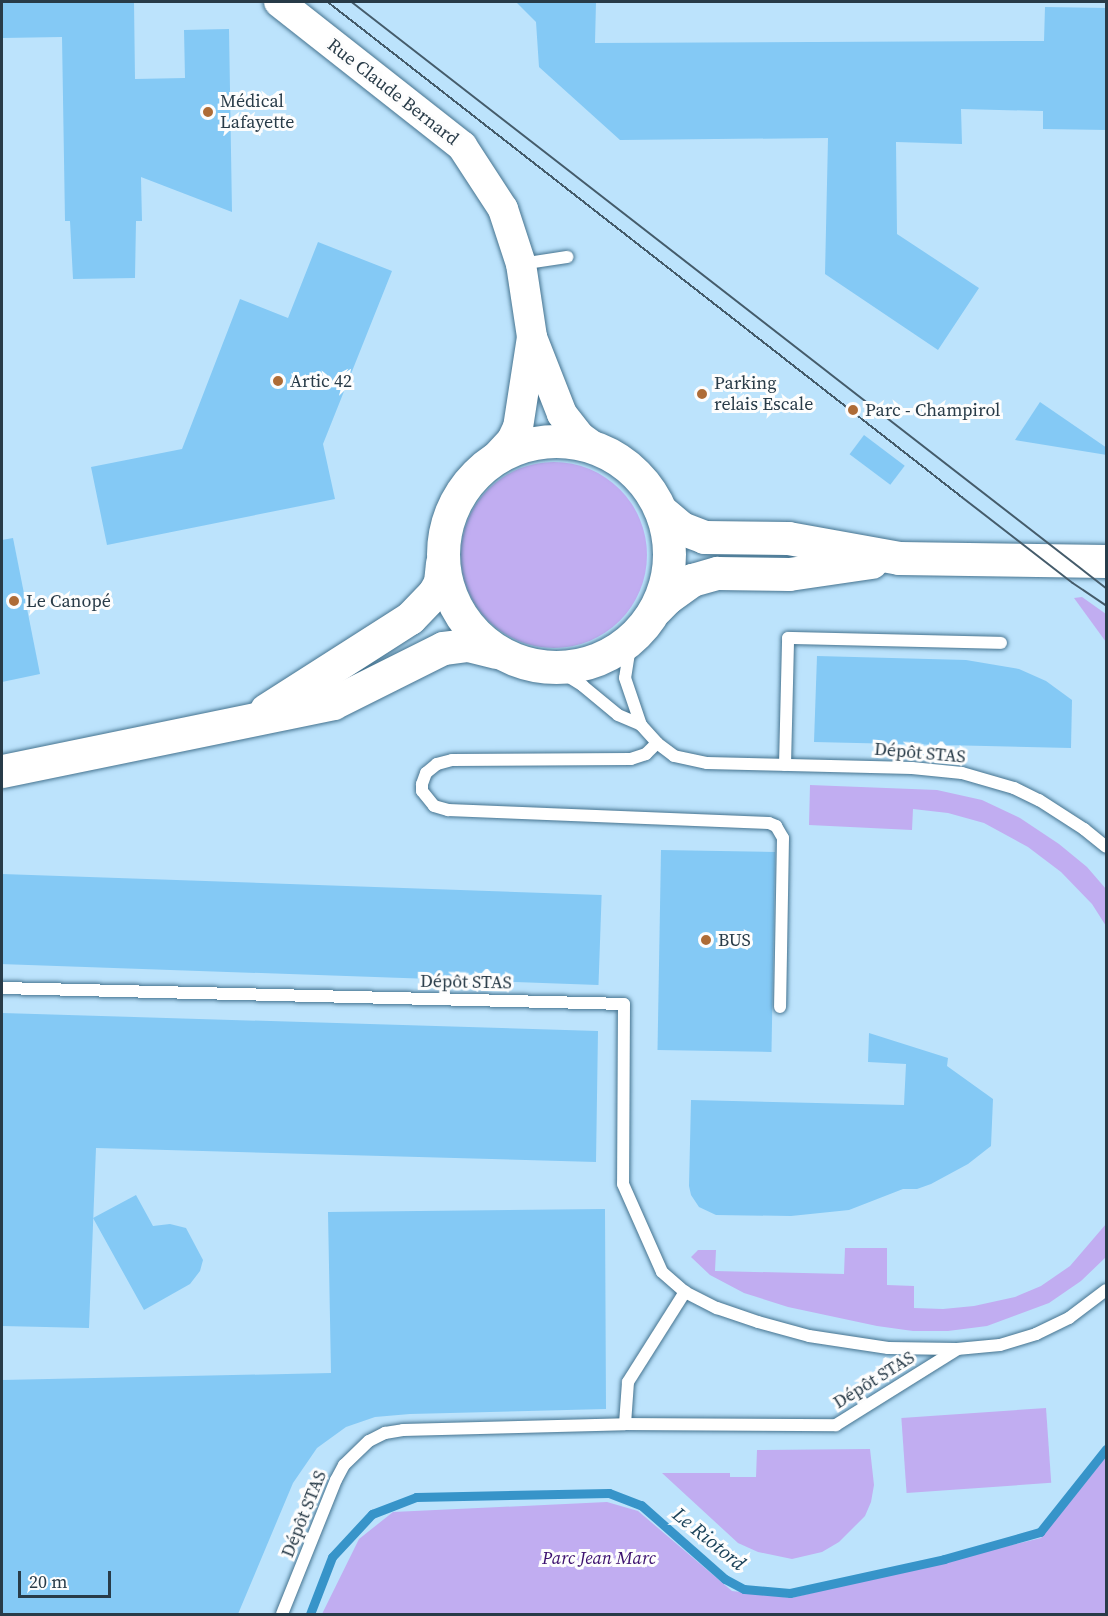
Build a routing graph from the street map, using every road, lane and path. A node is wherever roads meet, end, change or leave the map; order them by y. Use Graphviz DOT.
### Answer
graph roads {
  1 [pos="279,2"];
  2 [pos="567,257"];
  3 [pos="521,264"];
  4 [pos="532,337"];
  5 [pos="594,447"];
  6 [pos="489,465"];
  7 [pos="661,511"];
  8 [pos="899,558"];
  9 [pos="1107,561"];
  10 [pos="442,563"];
  11 [pos="652,615"];
  12 [pos="1002,643"];
  13 [pos="496,652"];
  14 [pos="541,665"];
  15 [pos="254,717"];
  16 [pos="641,725"];
  17 [pos="657,743"];
  18 [pos="786,765"];
  19 [pos="2,771"];
  20 [pos="1107,848"];
  21 [pos="2,988"];
  22 [pos="780,1007"];
  23 [pos="1107,1290"];
  24 [pos="685,1292"];
  25 [pos="957,1349"];
  26 [pos="625,1424"];
  27 [pos="282,1614"];
  1 -- 3 [label="street, Rue Claude Bernard"];
  2 -- 3 [label="lane"];
  3 -- 4 [label="street, Rue Claude Bernard"];
  4 -- 5 [label="street"];
  4 -- 6 [label="street, Rue Claude Bernard"];
  5 -- 6 [label="main road"];
  5 -- 7 [label="main road"];
  6 -- 10 [label="main road"];
  7 -- 8 [label="main road"];
  7 -- 11 [label="main road"];
  8 -- 9 [label="main road"];
  8 -- 11 [label="main road"];
  10 -- 13 [label="main road"];
  10 -- 15 [label="main road"];
  11 -- 14 [label="main road"];
  11 -- 16 [label="lane"];
  12 -- 18 [label="lane"];
  13 -- 14 [label="main road"];
  13 -- 15 [label="main road"];
  14 -- 16 [label="lane"];
  15 -- 19 [label="main road"];
  16 -- 17 [label="lane, Dépôt STAS"];
  17 -- 18 [label="lane, Dépôt STAS"];
  17 -- 22 [label="lane"];
  18 -- 20 [label="lane, Dépôt STAS"];
  21 -- 24 [label="lane, Dépôt STAS"];
  23 -- 25 [label="lane, Dépôt STAS"];
  24 -- 25 [label="lane, Dépôt STAS"];
  24 -- 26 [label="lane"];
  25 -- 26 [label="lane, Dépôt STAS"];
  26 -- 27 [label="lane, Dépôt STAS"];
}
